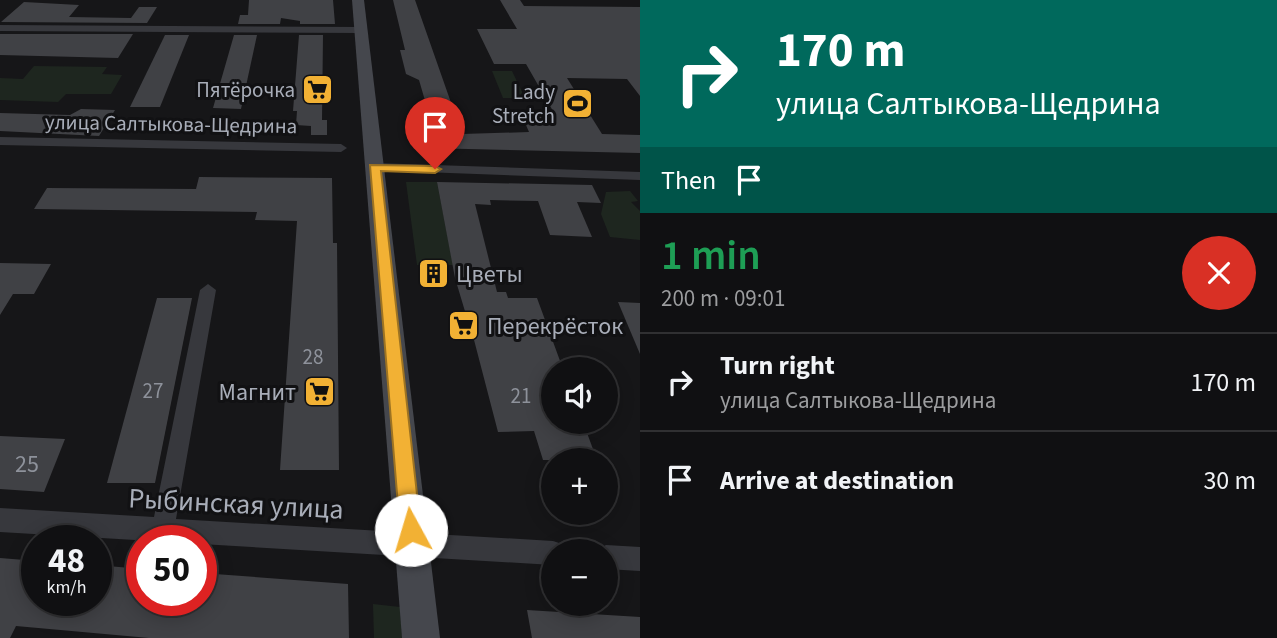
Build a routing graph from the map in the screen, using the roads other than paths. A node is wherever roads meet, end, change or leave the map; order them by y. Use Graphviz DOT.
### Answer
graph roads {
  1 [pos="358,0"];
  2 [pos="0,29"];
  3 [pos="361,30"];
  4 [pos="0,141"];
  5 [pos="341,148"];
  6 [pos="374,167"];
  7 [pos="640,176"];
  8 [pos="208,290"];
  9 [pos="0,520"];
  10 [pos="164,525"];
  11 [pos="126,527"];
  12 [pos="217,532"];
  13 [pos="412,544"];
  14 [pos="541,553"];
  15 [pos="618,558"];
  16 [pos="640,559"];
  17 [pos="421,638"];
  1 -- 3 [label="main road"];
  2 -- 3 [label="street"];
  3 -- 6 [label="main road"];
  4 -- 5 [label="street, улица Салтыкова-Щедрина"];
  6 -- 7 [label="street"];
  6 -- 13 [label="main road"];
  8 -- 10 [label="street"];
  9 -- 11 [label="street, Рыбинская улица"];
  12 -- 13 [label="street, Рыбинская улица"];
  13 -- 14 [label="street, Рыбинская улица"];
  13 -- 17 [label="main road"];
  15 -- 16 [label="street"];
}
